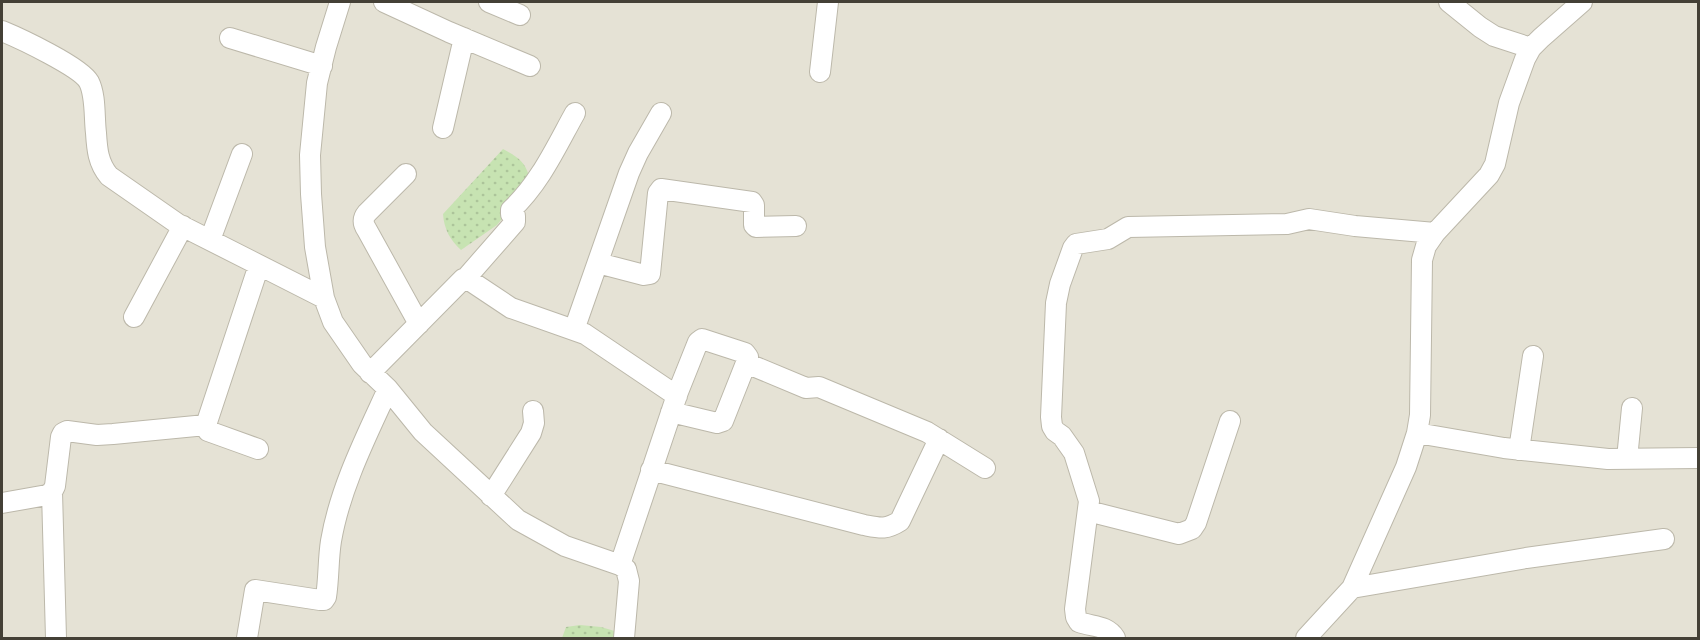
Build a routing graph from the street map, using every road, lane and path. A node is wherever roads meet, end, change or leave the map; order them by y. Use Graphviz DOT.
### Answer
graph roads {
  1 [pos="340,2"];
  2 [pos="384,2"];
  3 [pos="489,2"];
  4 [pos="828,2"];
  5 [pos="1449,2"];
  6 [pos="1582,2"];
  7 [pos="423,10"];
  8 [pos="520,15"];
  9 [pos="2,31"];
  10 [pos="230,38"];
  11 [pos="464,38"];
  12 [pos="1531,48"];
  13 [pos="322,66"];
  14 [pos="530,66"];
  15 [pos="820,72"];
  16 [pos="575,113"];
  17 [pos="661,113"];
  18 [pos="443,128"];
  19 [pos="242,154"];
  20 [pos="406,174"];
  21 [pos="183,226"];
  22 [pos="796,226"];
  23 [pos="1435,233"];
  24 [pos="210,240"];
  25 [pos="598,263"];
  26 [pos="259,265"];
  27 [pos="466,278"];
  28 [pos="324,298"];
  29 [pos="134,317"];
  30 [pos="419,324"];
  31 [pos="574,330"];
  32 [pos="1533,356"];
  33 [pos="746,363"];
  34 [pos="370,373"];
  35 [pos="388,389"];
  36 [pos="674,404"];
  37 [pos="1632,408"];
  38 [pos="533,411"];
  39 [pos="1230,421"];
  40 [pos="206,425"];
  41 [pos="1417,434"];
  42 [pos="939,439"];
  43 [pos="258,449"];
  44 [pos="1519,450"];
  45 [pos="1698,458"];
  46 [pos="1627,459"];
  47 [pos="985,468"];
  48 [pos="651,470"];
  49 [pos="52,492"];
  50 [pos="491,496"];
  51 [pos="2,503"];
  52 [pos="1088,511"];
  53 [pos="1664,539"];
  54 [pos="620,565"];
  55 [pos="1352,588"];
  56 [pos="56,639"];
  57 [pos="247,639"];
  58 [pos="624,639"];
  59 [pos="1115,639"];
  60 [pos="1306,639"];
  1 -- 13 [label="street"];
  2 -- 7 [label="street"];
  3 -- 8 [label="street"];
  4 -- 15 [label="street"];
  5 -- 12 [label="street"];
  6 -- 12 [label="street"];
  7 -- 11 [label="street"];
  9 -- 21 [label="street"];
  10 -- 13 [label="street"];
  11 -- 14 [label="street"];
  11 -- 18 [label="street"];
  12 -- 23 [label="street"];
  13 -- 28 [label="street"];
  16 -- 27 [label="street"];
  17 -- 25 [label="street"];
  19 -- 24 [label="street"];
  20 -- 30 [label="street"];
  21 -- 24 [label="street"];
  21 -- 29 [label="street"];
  22 -- 25 [label="street"];
  23 -- 41 [label="street"];
  23 -- 52 [label="street"];
  24 -- 26 [label="street"];
  25 -- 31 [label="street"];
  26 -- 28 [label="street"];
  26 -- 40 [label="street"];
  27 -- 30 [label="street"];
  27 -- 31 [label="street"];
  28 -- 34 [label="street"];
  30 -- 34 [label="street"];
  31 -- 36 [label="street"];
  32 -- 44 [label="street"];
  33 -- 36 [label="street"];
  33 -- 36 [label="street"];
  33 -- 42 [label="street"];
  34 -- 35 [label="street"];
  35 -- 50 [label="street"];
  35 -- 57 [label="street"];
  36 -- 48 [label="street"];
  37 -- 46 [label="street"];
  38 -- 50 [label="street"];
  39 -- 52 [label="street"];
  40 -- 43 [label="street"];
  40 -- 49 [label="street"];
  41 -- 44 [label="street"];
  41 -- 55 [label="street"];
  42 -- 47 [label="street"];
  42 -- 48 [label="street"];
  44 -- 46 [label="street"];
  45 -- 46 [label="street"];
  48 -- 54 [label="street"];
  49 -- 51 [label="street"];
  49 -- 56 [label="street"];
  50 -- 54 [label="street"];
  52 -- 59 [label="street"];
  53 -- 55 [label="street"];
  54 -- 58 [label="street"];
  55 -- 60 [label="street"];
}
